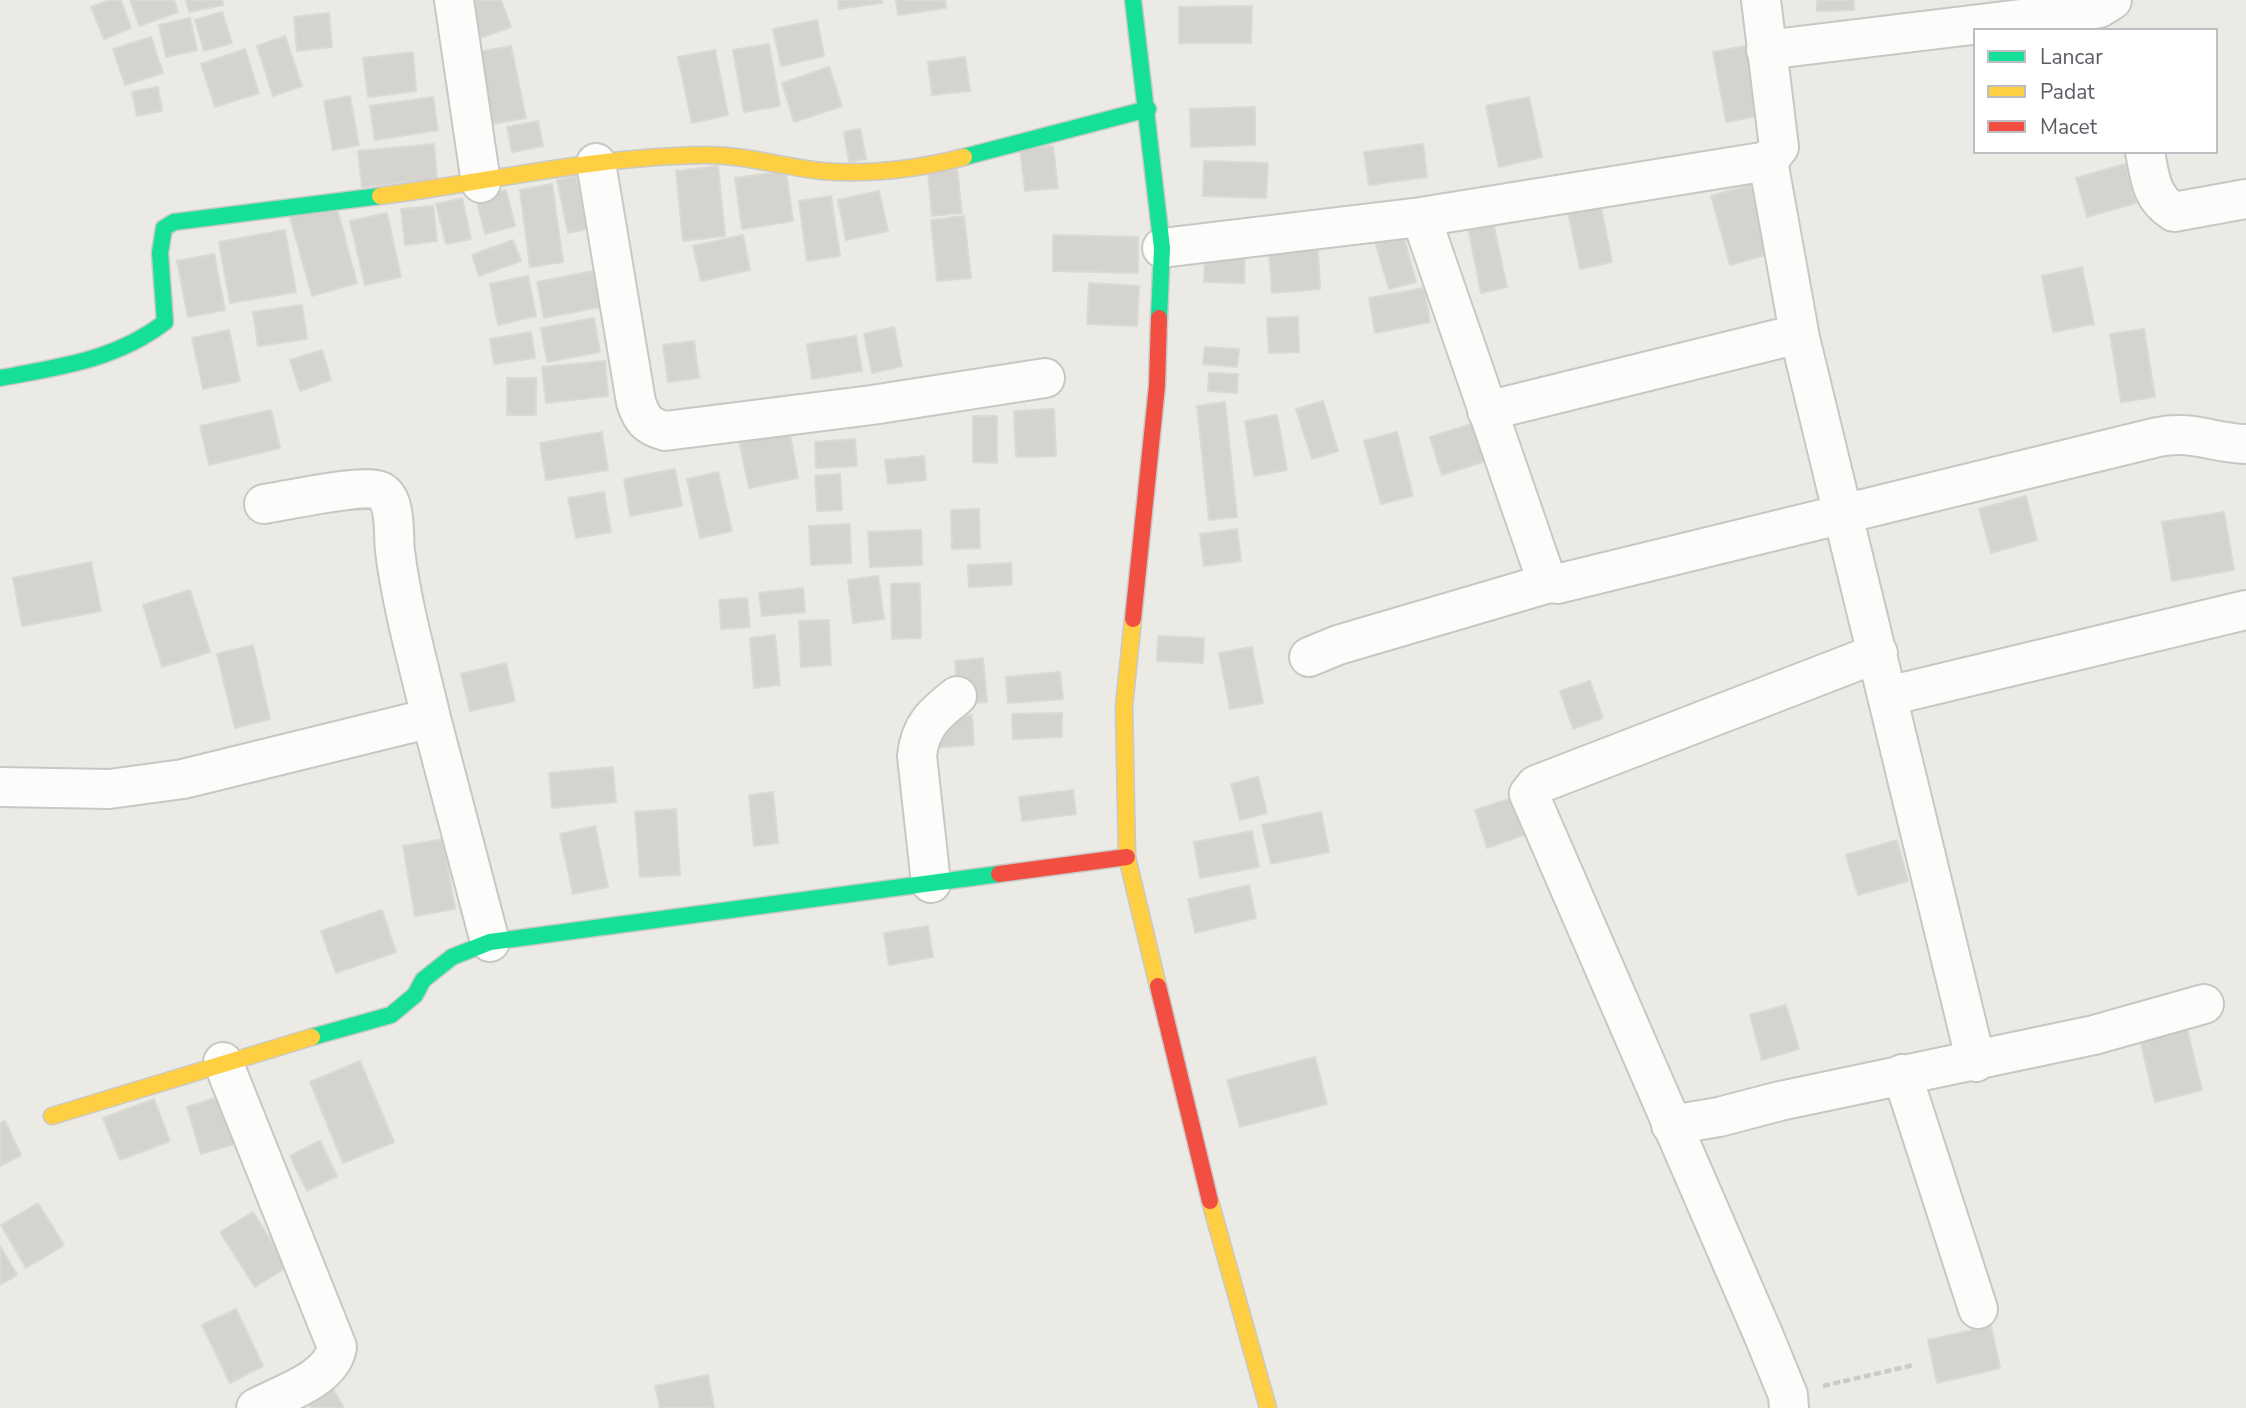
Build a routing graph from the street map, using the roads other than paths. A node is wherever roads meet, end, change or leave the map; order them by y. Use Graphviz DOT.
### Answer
graph roads {
  1 [pos="454,0"];
  2 [pos="1133,0"];
  3 [pos="1760,0"];
  4 [pos="2113,0"];
  5 [pos="2120,28"];
  6 [pos="1766,50"];
  7 [pos="1147,109"];
  8 [pos="2145,154"];
  9 [pos="1768,162"];
  10 [pos="596,163"];
  11 [pos="481,183"];
  12 [pos="2246,199"];
  13 [pos="1421,217"];
  14 [pos="1162,248"];
  15 [pos="1800,338"];
  16 [pos="0,378"];
  17 [pos="1045,378"];
  18 [pos="1487,411"];
  19 [pos="2246,444"];
  20 [pos="264,504"];
  21 [pos="1844,513"];
  22 [pos="1549,583"];
  23 [pos="2246,610"];
  24 [pos="1878,653"];
  25 [pos="1309,657"];
  26 [pos="957,696"];
  27 [pos="1888,696"];
  28 [pos="431,718"];
  29 [pos="0,787"];
  30 [pos="1127,857"];
  31 [pos="931,883"];
  32 [pos="490,942"];
  33 [pos="2204,1004"];
  34 [pos="223,1062"];
  35 [pos="1976,1062"];
  36 [pos="1902,1074"];
  37 [pos="52,1116"];
  38 [pos="1671,1125"];
  39 [pos="1978,1309"];
  40 [pos="1788,1401"];
  41 [pos="256,1408"];
  42 [pos="1268,1408"];
  1 -- 11 [label="street"];
  2 -- 7 [label="street"];
  3 -- 6 [label="street"];
  4 -- 5 [label="street"];
  4 -- 6 [label="street"];
  6 -- 9 [label="street"];
  7 -- 10 [label="street"];
  7 -- 14 [label="street"];
  8 -- 12 [label="street"];
  9 -- 13 [label="street"];
  9 -- 15 [label="street"];
  10 -- 11 [label="street"];
  10 -- 17 [label="street"];
  11 -- 16 [label="street"];
  13 -- 14 [label="street"];
  13 -- 18 [label="street"];
  14 -- 30 [label="street"];
  15 -- 18 [label="street"];
  15 -- 21 [label="street"];
  18 -- 22 [label="street"];
  19 -- 21 [label="street"];
  20 -- 28 [label="street"];
  21 -- 22 [label="street"];
  21 -- 24 [label="street"];
  22 -- 25 [label="street"];
  23 -- 27 [label="street"];
  24 -- 27 [label="street"];
  24 -- 38 [label="street"];
  26 -- 31 [label="street"];
  27 -- 35 [label="street"];
  28 -- 29 [label="street"];
  28 -- 32 [label="street"];
  30 -- 31 [label="street"];
  30 -- 42 [label="street"];
  31 -- 32 [label="street"];
  32 -- 34 [label="street"];
  33 -- 35 [label="street"];
  34 -- 37 [label="street"];
  34 -- 41 [label="street"];
  35 -- 36 [label="street"];
  36 -- 38 [label="street"];
  36 -- 39 [label="street"];
  38 -- 40 [label="street"];
}
